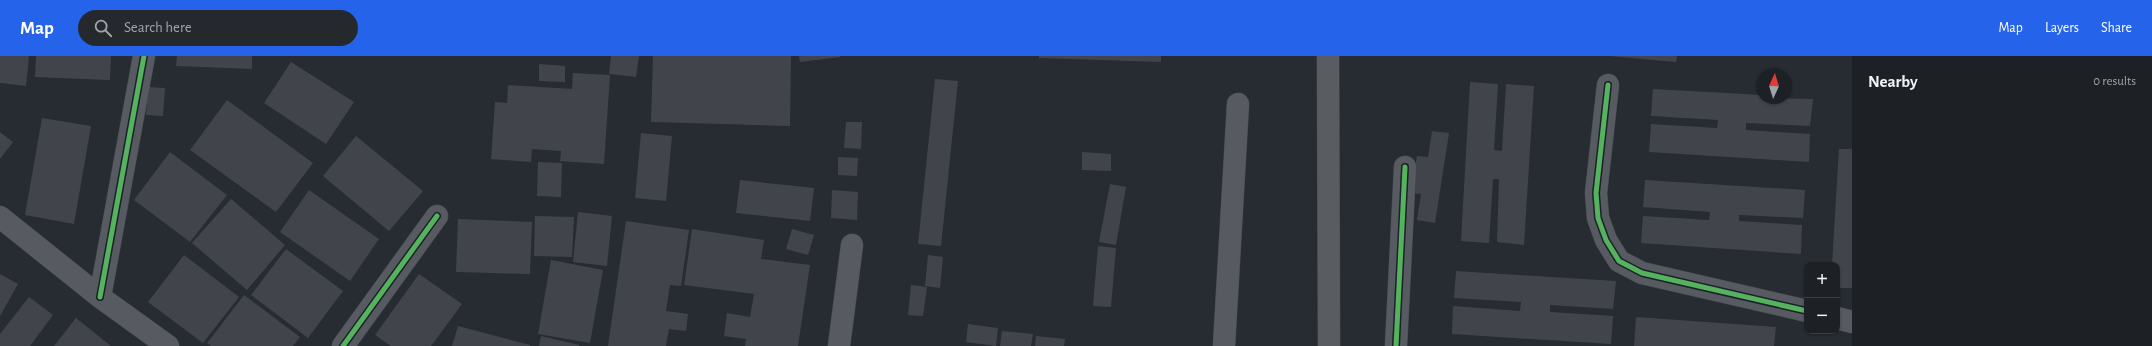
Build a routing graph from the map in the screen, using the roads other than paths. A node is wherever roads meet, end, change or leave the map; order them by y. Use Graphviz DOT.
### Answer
graph roads {
  1 [pos="144,56"];
  2 [pos="1328,56"];
  3 [pos="1608,85"];
  4 [pos="1238,104"];
  5 [pos="1405,167"];
  6 [pos="437,216"];
  7 [pos="0,217"];
  8 [pos="852,245"];
  9 [pos="100,297"];
  10 [pos="1804,310"];
  11 [pos="1840,319"];
  12 [pos="1852,322"];
  13 [pos="168,346"];
  14 [pos="343,346"];
  15 [pos="839,346"];
  16 [pos="1224,346"];
  17 [pos="1329,346"];
  18 [pos="1396,346"];
  1 -- 9 [label="street"];
  2 -- 17 [label="main road"];
  3 -- 10 [label="street"];
  4 -- 16 [label="street"];
  5 -- 18 [label="street"];
  6 -- 14 [label="street"];
  7 -- 9 [label="street"];
  8 -- 15 [label="street"];
  9 -- 13 [label="street"];
  11 -- 12 [label="street"];
}
